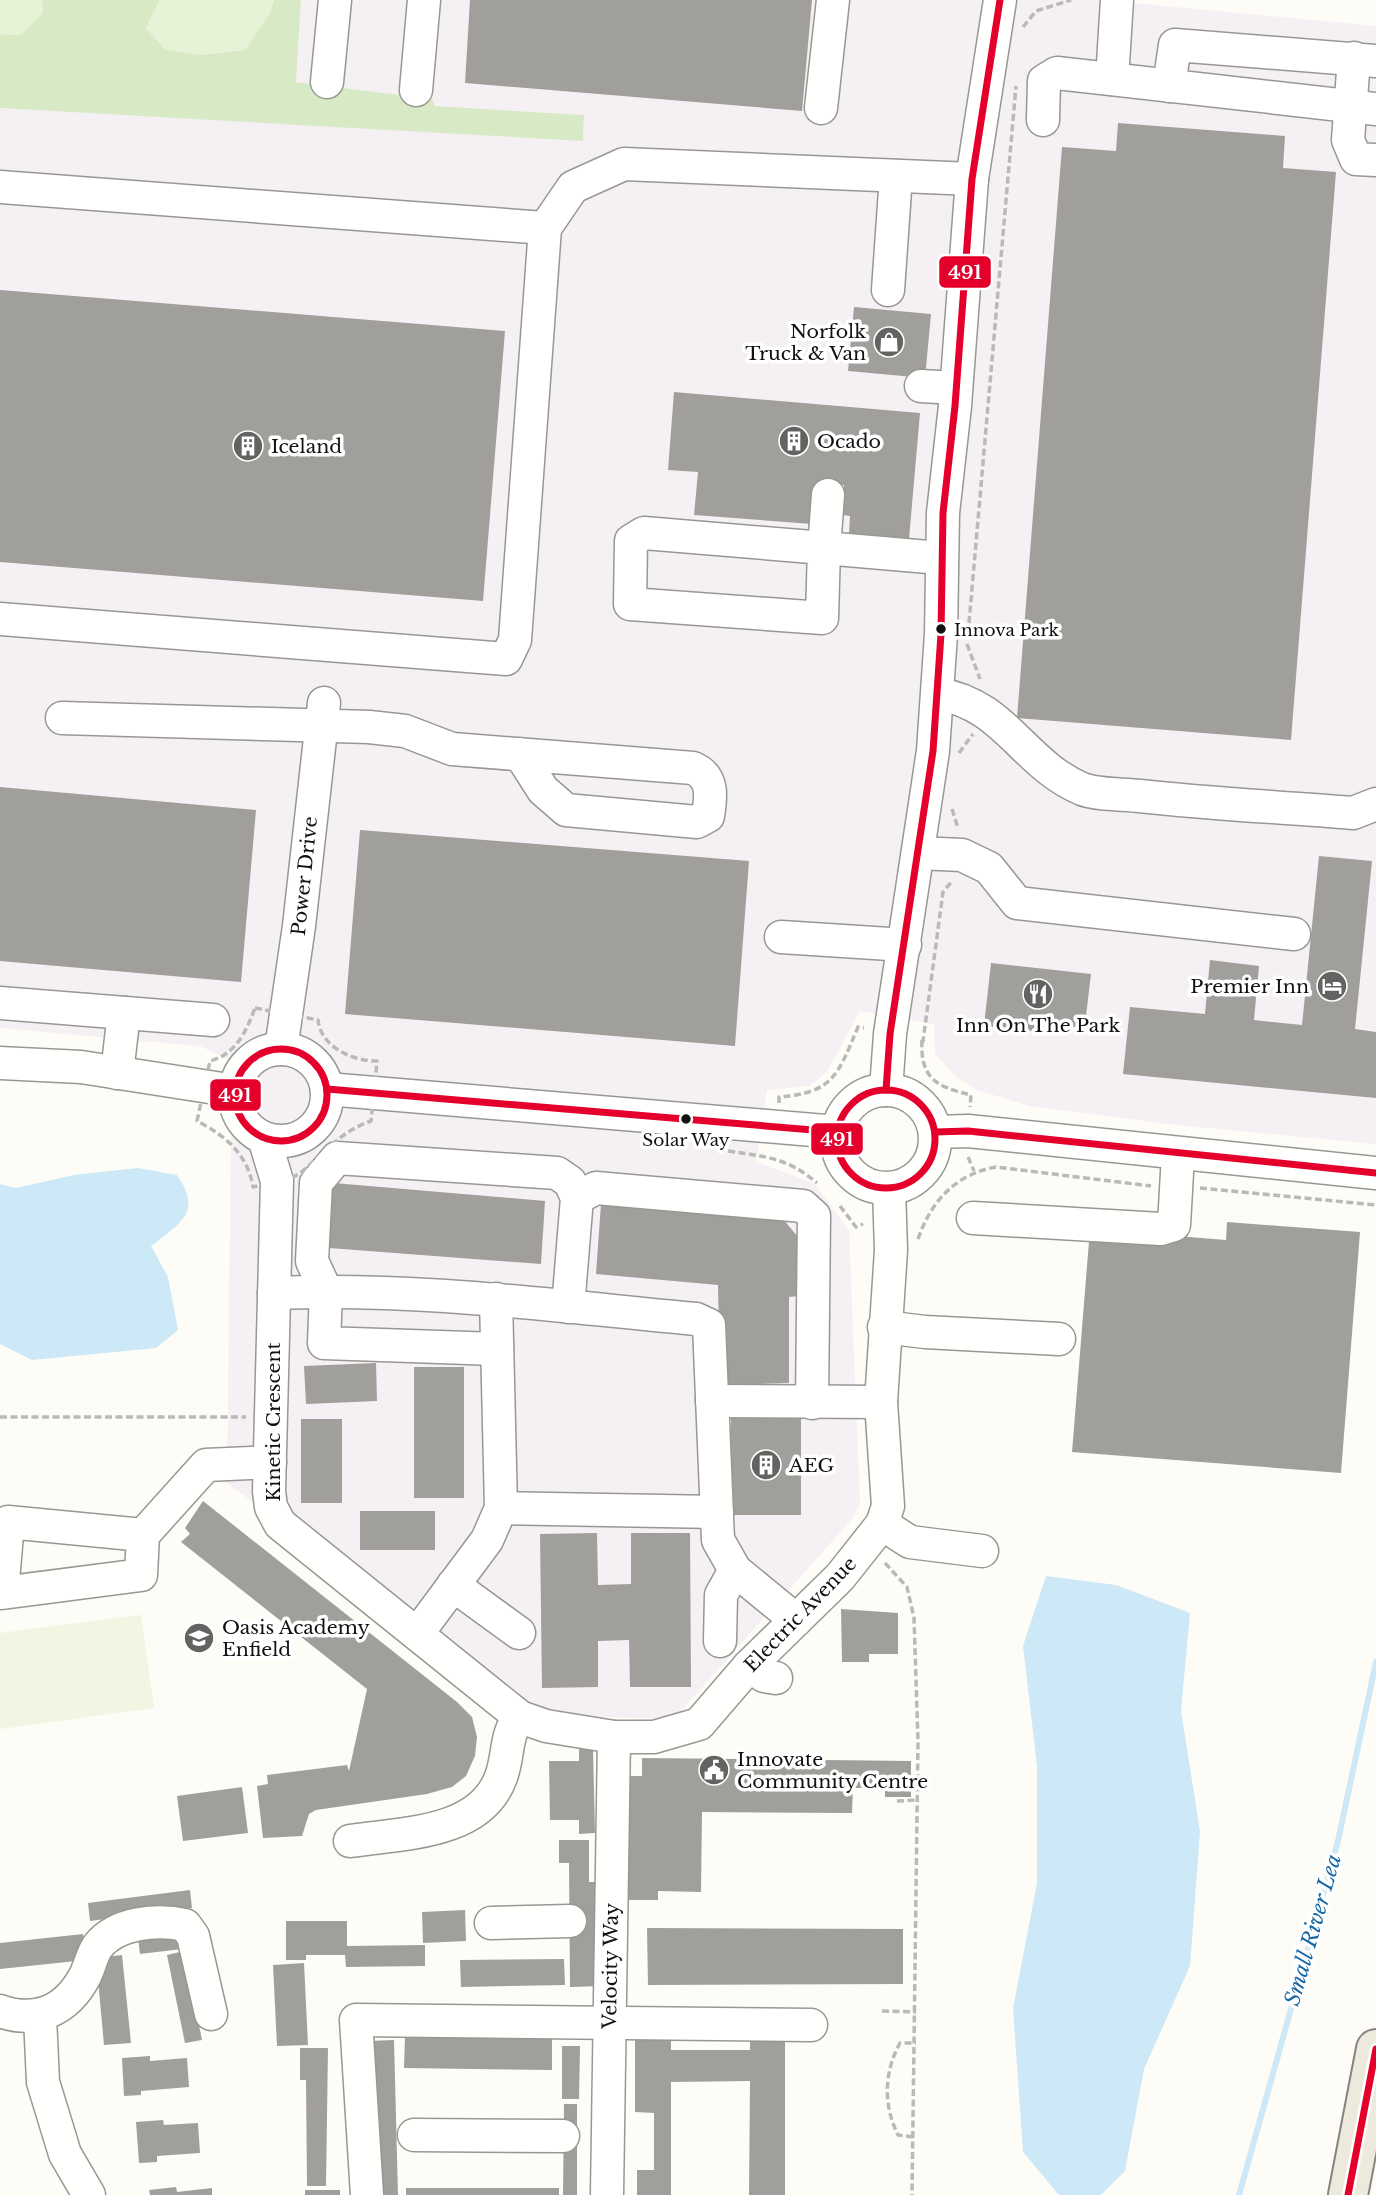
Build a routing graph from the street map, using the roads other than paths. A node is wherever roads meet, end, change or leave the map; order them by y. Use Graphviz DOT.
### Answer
graph roads {
  1 [pos="335,0"];
  2 [pos="424,0"];
  3 [pos="833,0"];
  4 [pos="1000,0"];
  5 [pos="1117,0"];
  6 [pos="1365,60"];
  7 [pos="1112,79"];
  8 [pos="327,82"];
  9 [pos="1169,86"];
  10 [pos="416,90"];
  11 [pos="821,108"];
  12 [pos="1363,108"];
  13 [pos="1043,120"];
  14 [pos="1376,160"];
  15 [pos="896,176"];
  16 [pos="972,179"];
  17 [pos="0,187"];
  18 [pos="545,229"];
  19 [pos="888,290"];
  20 [pos="922,386"];
  21 [pos="956,388"];
  22 [pos="828,495"];
  23 [pos="824,548"];
  24 [pos="940,558"];
  25 [pos="0,619"];
  26 [pos="937,694"];
  27 [pos="322,714"];
  28 [pos="62,718"];
  29 [pos="520,754"];
  30 [pos="1376,804"];
  31 [pos="918,853"];
  32 [pos="1294,934"];
  33 [pos="781,937"];
  34 [pos="905,945"];
  35 [pos="0,1003"];
  36 [pos="124,1013"];
  37 [pos="213,1020"];
  38 [pos="281,1049"];
  39 [pos="0,1063"];
  40 [pos="117,1073"];
  41 [pos="327,1089"];
  42 [pos="886,1090"];
  43 [pos="235,1091"];
  44 [pos="837,1132"];
  45 [pos="935,1132"];
  46 [pos="264,1138"];
  47 [pos="1178,1155"];
  48 [pos="1376,1174"];
  49 [pos="889,1189"];
  50 [pos="577,1198"];
  51 [pos="973,1218"];
  52 [pos="326,1291"];
  53 [pos="274,1293"];
  54 [pos="496,1299"];
  55 [pos="568,1307"];
  56 [pos="884,1327"];
  57 [pos="1059,1339"];
  58 [pos="497,1349"];
  59 [pos="712,1401"];
  60 [pos="881,1402"];
  61 [pos="812,1403"];
  62 [pos="270,1462"];
  63 [pos="501,1508"];
  64 [pos="717,1512"];
  65 [pos="143,1535"];
  66 [pos="887,1540"];
  67 [pos="982,1551"];
  68 [pos="735,1570"];
  69 [pos="453,1585"];
  70 [pos="796,1620"];
  71 [pos="519,1633"];
  72 [pos="417,1634"];
  73 [pos="720,1642"];
  74 [pos="520,1717"];
  75 [pos="614,1737"];
  76 [pos="350,1840"];
  77 [pos="570,1921"];
  78 [pos="491,1923"];
  79 [pos="0,2011"];
  80 [pos="211,2014"];
  81 [pos="40,2017"];
  82 [pos="609,2021"];
  83 [pos="811,2025"];
  84 [pos="1376,2049"];
  85 [pos="414,2135"];
  86 [pos="583,2136"];
  87 [pos="89,2195"];
  88 [pos="367,2195"];
  89 [pos="607,2195"];
  90 [pos="1348,2195"];
  1 -- 8 [label="street"];
  2 -- 10 [label="street"];
  3 -- 11 [label="street"];
  4 -- 16 [label="street"];
  5 -- 7 [label="street"];
  6 -- 9 [label="street"];
  6 -- 12 [label="street"];
  7 -- 9 [label="street"];
  7 -- 13 [label="street"];
  9 -- 12 [label="street"];
  12 -- 14 [label="street"];
  15 -- 16 [label="street"];
  15 -- 18 [label="street"];
  15 -- 19 [label="street"];
  16 -- 21 [label="street"];
  17 -- 18 [label="street"];
  18 -- 25 [label="street"];
  20 -- 21 [label="street"];
  21 -- 24 [label="street"];
  22 -- 23 [label="street"];
  23 -- 23 [label="street"];
  23 -- 24 [label="street"];
  24 -- 26 [label="street"];
  26 -- 30 [label="street"];
  26 -- 31 [label="street"];
  27 -- 28 [label="street"];
  27 -- 29 [label="street"];
  27 -- 38 [label="street, Power Drive"];
  29 -- 29 [label="street"];
  31 -- 32 [label="street"];
  31 -- 34 [label="street"];
  33 -- 34 [label="street"];
  34 -- 42 [label="street"];
  35 -- 36 [label="street"];
  36 -- 37 [label="street"];
  36 -- 40 [label="street"];
  38 -- 41 [label="street"];
  38 -- 43 [label="street"];
  39 -- 40 [label="street"];
  40 -- 43 [label="street"];
  41 -- 44 [label="street"];
  41 -- 46 [label="street"];
  42 -- 44 [label="street"];
  42 -- 45 [label="street"];
  43 -- 46 [label="street"];
  44 -- 49 [label="street"];
  45 -- 47 [label="street"];
  45 -- 49 [label="street"];
  46 -- 53 [label="street, Kinetic Crescent"];
  47 -- 48 [label="street"];
  47 -- 51 [label="street"];
  49 -- 56 [label="street"];
  50 -- 52 [label="street"];
  50 -- 55 [label="street"];
  50 -- 61 [label="street"];
  52 -- 53 [label="street"];
  52 -- 54 [label="street"];
  52 -- 58 [label="street"];
  53 -- 62 [label="street, Kinetic Crescent"];
  54 -- 55 [label="street"];
  54 -- 58 [label="street"];
  55 -- 59 [label="street"];
  56 -- 57 [label="street"];
  56 -- 60 [label="street"];
  58 -- 63 [label="street"];
  59 -- 61 [label="street"];
  59 -- 64 [label="street"];
  60 -- 61 [label="street"];
  60 -- 66 [label="street"];
  62 -- 65 [label="street"];
  62 -- 72 [label="street, Kinetic Crescent"];
  63 -- 64 [label="street"];
  63 -- 69 [label="street"];
  64 -- 68 [label="street"];
  66 -- 67 [label="street"];
  66 -- 70 [label="street, Electric Avenue"];
  68 -- 70 [label="street"];
  68 -- 73 [label="street"];
  69 -- 71 [label="street"];
  69 -- 72 [label="street"];
  70 -- 75 [label="street, Electric Avenue"];
  72 -- 74 [label="street, Kinetic Crescent"];
  74 -- 75 [label="street, Electric Avenue"];
  74 -- 76 [label="street"];
  75 -- 82 [label="street, Velocity Way"];
  77 -- 78 [label="street"];
  79 -- 81 [label="street"];
  80 -- 81 [label="street"];
  81 -- 87 [label="street"];
  82 -- 83 [label="street"];
  82 -- 86 [label="street, Velocity Way"];
  82 -- 88 [label="street"];
  84 -- 90 [label="main road"];
  85 -- 86 [label="street"];
  86 -- 89 [label="street, Velocity Way"];
}
